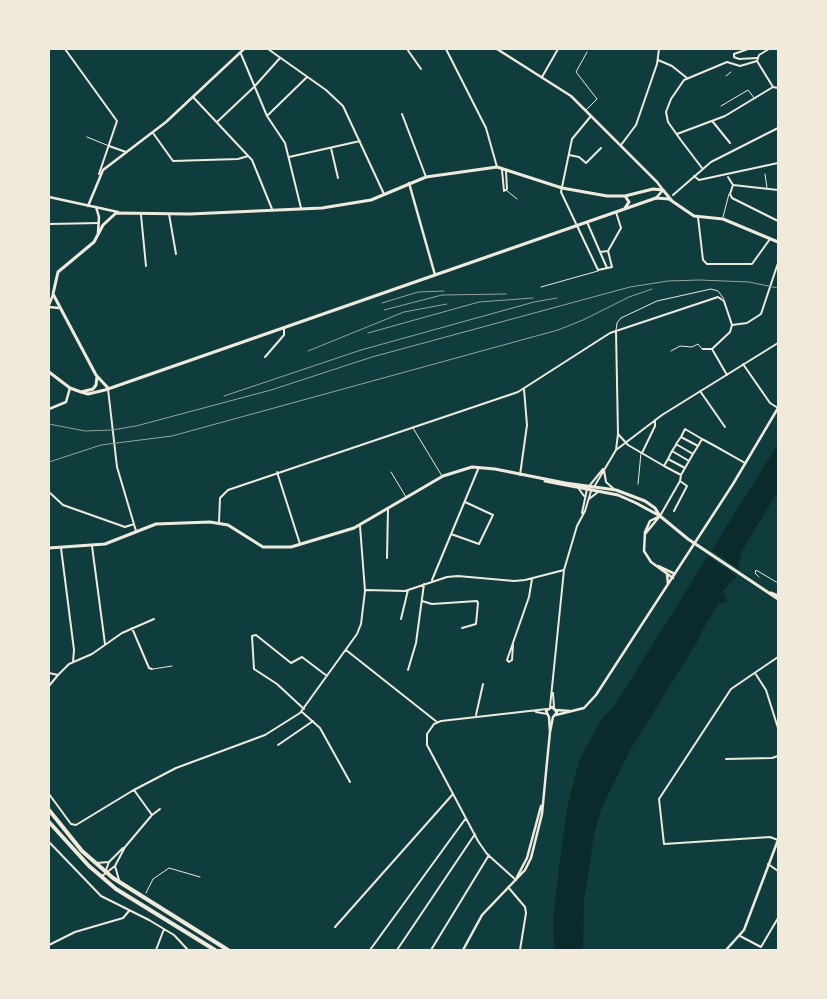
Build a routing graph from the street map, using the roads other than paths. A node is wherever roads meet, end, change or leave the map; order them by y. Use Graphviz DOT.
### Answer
graph roads {
  1 [pos="65,49"];
  2 [pos="244,49"];
  3 [pos="268,49"];
  4 [pos="408,49"];
  5 [pos="446,49"];
  6 [pos="496,49"];
  7 [pos="558,49"];
  8 [pos="659,49"];
  9 [pos="748,49"];
  10 [pos="769,49"];
  11 [pos="587,52"];
  12 [pos="241,54"];
  13 [pos="280,58"];
  14 [pos="757,59"];
  15 [pos="658,60"];
  16 [pos="738,65"];
  17 [pos="736,68"];
  18 [pos="420,69"];
  19 [pos="730,72"];
  20 [pos="726,76"];
  21 [pos="307,77"];
  22 [pos="542,77"];
  23 [pos="687,78"];
  24 [pos="254,87"];
  25 [pos="773,87"];
  26 [pos="778,88"];
  27 [pos="193,97"];
  28 [pos="755,99"];
  29 [pos="721,106"];
  30 [pos="586,111"];
  31 [pos="402,114"];
  32 [pos="267,116"];
  33 [pos="591,116"];
  34 [pos="713,121"];
  35 [pos="217,122"];
  36 [pos="778,128"];
  37 [pos="153,133"];
  38 [pos="676,134"];
  39 [pos="87,137"];
  40 [pos="360,141"];
  41 [pos="621,145"];
  42 [pos="109,146"];
  43 [pos="330,148"];
  44 [pos="601,148"];
  45 [pos="735,149"];
  46 [pos="126,152"];
  47 [pos="569,155"];
  48 [pos="248,156"];
  49 [pos="288,157"];
  50 [pos="778,163"];
  51 [pos="497,166"];
  52 [pos="502,167"];
  53 [pos="702,168"];
  54 [pos="507,169"];
  55 [pos="99,174"];
  56 [pos="765,174"];
  57 [pos="728,175"];
  58 [pos="694,176"];
  59 [pos="426,177"];
  60 [pos="338,178"];
  61 [pos="409,183"];
  62 [pos="733,185"];
  63 [pos="562,188"];
  64 [pos="767,188"];
  65 [pos="506,190"];
  66 [pos="663,190"];
  67 [pos="778,190"];
  68 [pos="384,194"];
  69 [pos="730,194"];
  70 [pos="673,195"];
  71 [pos="626,196"];
  72 [pos="49,197"];
  73 [pos="656,198"];
  74 [pos="517,199"];
  75 [pos="671,200"];
  76 [pos="88,206"];
  77 [pos="96,207"];
  78 [pos="624,209"];
  79 [pos="110,210"];
  80 [pos="301,210"];
  81 [pos="273,211"];
  82 [pos="616,212"];
  83 [pos="119,213"];
  84 [pos="169,214"];
  85 [pos="141,215"];
  86 [pos="99,217"];
  87 [pos="698,217"];
  88 [pos="723,219"];
  89 [pos="778,220"];
  90 [pos="587,222"];
  91 [pos="99,223"];
  92 [pos="49,224"];
  93 [pos="576,226"];
  94 [pos="98,234"];
  95 [pos="771,238"];
  96 [pos="778,242"];
  97 [pos="608,251"];
  98 [pos="600,252"];
  99 [pos="176,254"];
  100 [pos="778,263"];
  101 [pos="146,266"];
  102 [pos="606,268"];
  103 [pos="598,270"];
  104 [pos="435,275"];
  105 [pos="541,287"];
  106 [pos="53,294"];
  107 [pos="724,299"];
  108 [pos="49,306"];
  109 [pos="59,308"];
  110 [pos="734,325"];
  111 [pos="284,327"];
  112 [pos="616,331"];
  113 [pos="778,342"];
  114 [pos="712,348"];
  115 [pos="703,349"];
  116 [pos="672,351"];
  117 [pos="265,357"];
  118 [pos="743,364"];
  119 [pos="49,372"];
  120 [pos="96,375"];
  121 [pos="727,375"];
  122 [pos="70,388"];
  123 [pos="108,388"];
  124 [pos="524,389"];
  125 [pos="700,391"];
  126 [pos="82,392"];
  127 [pos="778,408"];
  128 [pos="49,409"];
  129 [pos="655,420"];
  130 [pos="412,427"];
  131 [pos="724,427"];
  132 [pos="618,434"];
  133 [pos="680,437"];
  134 [pos="702,438"];
  135 [pos="624,441"];
  136 [pos="676,444"];
  137 [pos="698,446"];
  138 [pos="616,450"];
  139 [pos="672,451"];
  140 [pos="642,453"];
  141 [pos="693,454"];
  142 [pos="668,459"];
  143 [pos="689,461"];
  144 [pos="745,463"];
  145 [pos="664,466"];
  146 [pos="478,467"];
  147 [pos="604,468"];
  148 [pos="685,468"];
  149 [pos="278,472"];
  150 [pos="391,472"];
  151 [pos="520,475"];
  152 [pos="681,475"];
  153 [pos="443,476"];
  154 [pos="530,477"];
  155 [pos="680,481"];
  156 [pos="638,484"];
  157 [pos="589,486"];
  158 [pos="579,489"];
  159 [pos="592,489"];
  160 [pos="586,490"];
  161 [pos="616,490"];
  162 [pos="49,492"];
  163 [pos="598,492"];
  164 [pos="407,498"];
  165 [pos="584,498"];
  166 [pos="589,499"];
  167 [pos="465,502"];
  168 [pos="388,509"];
  169 [pos="674,511"];
  170 [pos="582,515"];
  171 [pos="660,516"];
  172 [pos="219,522"];
  173 [pos="134,524"];
  174 [pos="360,526"];
  175 [pos="136,531"];
  176 [pos="451,534"];
  177 [pos="300,544"];
  178 [pos="92,546"];
  179 [pos="49,548"];
  180 [pos="61,548"];
  181 [pos="387,558"];
  182 [pos="657,566"];
  183 [pos="680,567"];
  184 [pos="564,570"];
  185 [pos="669,571"];
  186 [pos="666,574"];
  187 [pos="675,574"];
  188 [pos="760,577"];
  189 [pos="672,578"];
  190 [pos="532,579"];
  191 [pos="432,581"];
  192 [pos="778,583"];
  193 [pos="424,584"];
  194 [pos="668,584"];
  195 [pos="365,590"];
  196 [pos="408,590"];
  197 [pos="778,598"];
  198 [pos="422,601"];
  199 [pos="154,619"];
  200 [pos="401,619"];
  201 [pos="132,628"];
  202 [pos="462,628"];
  203 [pos="105,644"];
  204 [pos="513,645"];
  205 [pos="346,650"];
  206 [pos="778,657"];
  207 [pos="73,662"];
  208 [pos="172,666"];
  209 [pos="152,669"];
  210 [pos="408,670"];
  211 [pos="755,672"];
  212 [pos="49,673"];
  213 [pos="58,675"];
  214 [pos="327,676"];
  215 [pos="483,684"];
  216 [pos="49,686"];
  217 [pos="553,690"];
  218 [pos="549,708"];
  219 [pos="555,709"];
  220 [pos="303,710"];
  221 [pos="572,711"];
  222 [pos="534,712"];
  223 [pos="476,715"];
  224 [pos="548,716"];
  225 [pos="555,716"];
  226 [pos="313,721"];
  227 [pos="437,722"];
  228 [pos="778,728"];
  229 [pos="550,732"];
  230 [pos="278,745"];
  231 [pos="778,756"];
  232 [pos="726,759"];
  233 [pos="350,782"];
  234 [pos="134,790"];
  235 [pos="49,794"];
  236 [pos="454,794"];
  237 [pos="160,809"];
  238 [pos="49,810"];
  239 [pos="152,815"];
  240 [pos="466,818"];
  241 [pos="49,822"];
  242 [pos="474,834"];
  243 [pos="778,840"];
  244 [pos="49,842"];
  245 [pos="125,847"];
  246 [pos="489,855"];
  247 [pos="109,862"];
  248 [pos="94,863"];
  249 [pos="768,864"];
  250 [pos="114,866"];
  251 [pos="778,871"];
  252 [pos="106,872"];
  253 [pos="101,877"];
  254 [pos="200,877"];
  255 [pos="516,880"];
  256 [pos="120,883"];
  257 [pos="508,887"];
  258 [pos="146,893"];
  259 [pos="129,911"];
  260 [pos="778,918"];
  261 [pos="335,927"];
  262 [pos="164,929"];
  263 [pos="740,936"];
  264 [pos="49,945"];
  265 [pos="156,950"];
  266 [pos="188,950"];
  267 [pos="215,950"];
  268 [pos="228,950"];
  269 [pos="370,950"];
  270 [pos="398,950"];
  271 [pos="431,950"];
  272 [pos="463,950"];
  273 [pos="520,950"];
  274 [pos="726,950"];
  1 -- 42 [label="street"];
  2 -- 12 [label="street"];
  3 -- 13 [label="street"];
  4 -- 18 [label="street"];
  5 -- 51 [label="street"];
  6 -- 22 [label="street"];
  7 -- 22 [label="street"];
  8 -- 15 [label="street"];
  9 -- 14 [label="street"];
  10 -- 14 [label="street"];
  11 -- 30 [label="lane"];
  12 -- 24 [label="street"];
  12 -- 27 [label="street"];
  13 -- 21 [label="street"];
  13 -- 24 [label="street"];
  14 -- 16 [label="street"];
  14 -- 25 [label="street"];
  15 -- 23 [label="street"];
  15 -- 41 [label="street"];
  16 -- 17 [label="lane"];
  16 -- 23 [label="street"];
  19 -- 20 [label="lane"];
  21 -- 32 [label="street"];
  21 -- 40 [label="street"];
  22 -- 30 [label="street"];
  23 -- 38 [label="street"];
  24 -- 32 [label="street"];
  24 -- 35 [label="street"];
  25 -- 26 [label="street"];
  25 -- 28 [label="street"];
  27 -- 35 [label="street"];
  27 -- 37 [label="street"];
  28 -- 29 [label="lane"];
  28 -- 34 [label="street"];
  30 -- 33 [label="street"];
  31 -- 59 [label="street"];
  32 -- 49 [label="street"];
  33 -- 41 [label="street"];
  33 -- 47 [label="street"];
  34 -- 38 [label="street"];
  34 -- 45 [label="street"];
  35 -- 48 [label="street"];
  36 -- 45 [label="street"];
  37 -- 46 [label="street"];
  37 -- 48 [label="street"];
  38 -- 53 [label="street"];
  39 -- 42 [label="lane"];
  40 -- 43 [label="street"];
  40 -- 68 [label="street"];
  41 -- 66 [label="street"];
  42 -- 46 [label="street"];
  42 -- 55 [label="street"];
  43 -- 49 [label="street"];
  43 -- 60 [label="street"];
  44 -- 47 [label="street"];
  45 -- 53 [label="street"];
  46 -- 55 [label="street"];
  47 -- 63 [label="street"];
  48 -- 81 [label="street"];
  49 -- 80 [label="street"];
  50 -- 57 [label="street"];
  51 -- 52 [label="main road"];
  51 -- 59 [label="main road"];
  52 -- 54 [label="main road"];
  52 -- 65 [label="street"];
  53 -- 58 [label="street"];
  54 -- 63 [label="main road"];
  54 -- 65 [label="street"];
  55 -- 76 [label="street"];
  56 -- 64 [label="lane"];
  57 -- 58 [label="street"];
  57 -- 62 [label="street"];
  58 -- 70 [label="street"];
  59 -- 61 [label="main road"];
  61 -- 68 [label="main road"];
  61 -- 104 [label="street"];
  62 -- 64 [label="street"];
  62 -- 69 [label="street"];
  63 -- 71 [label="main road"];
  63 -- 93 [label="street"];
  64 -- 67 [label="street"];
  65 -- 74 [label="lane"];
  66 -- 71 [label="main road"];
  66 -- 73 [label="street"];
  66 -- 75 [label="main road"];
  68 -- 80 [label="main road"];
  69 -- 88 [label="lane"];
  69 -- 89 [label="street"];
  71 -- 78 [label="main road"];
  72 -- 76 [label="street"];
  73 -- 75 [label="main road"];
  73 -- 78 [label="main road"];
  75 -- 87 [label="main road"];
  76 -- 77 [label="street"];
  77 -- 79 [label="street"];
  77 -- 86 [label="street"];
  78 -- 82 [label="main road"];
  79 -- 83 [label="street"];
  79 -- 86 [label="street"];
  80 -- 81 [label="main road"];
  81 -- 84 [label="main road"];
  82 -- 90 [label="main road"];
  82 -- 97 [label="street"];
  83 -- 85 [label="main road"];
  83 -- 94 [label="main road"];
  84 -- 85 [label="main road"];
  84 -- 99 [label="street"];
  85 -- 101 [label="street"];
  86 -- 91 [label="street"];
  87 -- 88 [label="main road"];
  87 -- 95 [label="street"];
  88 -- 95 [label="main road"];
  90 -- 93 [label="main road"];
  90 -- 98 [label="street"];
  91 -- 92 [label="street"];
  91 -- 94 [label="street"];
  93 -- 103 [label="street"];
  93 -- 104 [label="main road"];
  94 -- 106 [label="main road"];
  95 -- 96 [label="main road"];
  97 -- 98 [label="street"];
  97 -- 102 [label="street"];
  98 -- 102 [label="street"];
  100 -- 110 [label="street"];
  102 -- 103 [label="street"];
  103 -- 105 [label="lane"];
  104 -- 111 [label="main road"];
  106 -- 108 [label="street"];
  106 -- 109 [label="main road"];
  107 -- 110 [label="street"];
  107 -- 112 [label="street"];
  107 -- 112 [label="lane"];
  108 -- 109 [label="street"];
  109 -- 120 [label="main road"];
  110 -- 114 [label="street"];
  111 -- 117 [label="street"];
  111 -- 123 [label="main road"];
  112 -- 124 [label="street"];
  112 -- 132 [label="street"];
  113 -- 118 [label="street"];
  114 -- 115 [label="street"];
  114 -- 121 [label="street"];
  115 -- 116 [label="lane"];
  118 -- 121 [label="street"];
  118 -- 127 [label="street"];
  119 -- 122 [label="main road"];
  120 -- 123 [label="main road"];
  120 -- 126 [label="main road"];
  121 -- 125 [label="street"];
  122 -- 126 [label="main road"];
  122 -- 128 [label="street"];
  123 -- 126 [label="main road"];
  123 -- 173 [label="street"];
  124 -- 130 [label="street"];
  124 -- 151 [label="street"];
  125 -- 129 [label="street"];
  125 -- 131 [label="street"];
  127 -- 144 [label="street"];
  129 -- 135 [label="street"];
  129 -- 140 [label="street"];
  130 -- 149 [label="street"];
  130 -- 153 [label="lane"];
  132 -- 135 [label="street"];
  132 -- 138 [label="street"];
  133 -- 134 [label="street"];
  133 -- 136 [label="street"];
  133 -- 137 [label="street"];
  134 -- 137 [label="street"];
  134 -- 144 [label="street"];
  135 -- 138 [label="street"];
  135 -- 140 [label="street"];
  136 -- 139 [label="street"];
  136 -- 141 [label="street"];
  137 -- 141 [label="street"];
  138 -- 147 [label="street"];
  139 -- 142 [label="street"];
  139 -- 143 [label="street"];
  140 -- 145 [label="street"];
  140 -- 156 [label="lane"];
  141 -- 143 [label="street"];
  142 -- 145 [label="street"];
  142 -- 148 [label="street"];
  143 -- 148 [label="street"];
  144 -- 183 [label="street"];
  145 -- 152 [label="street"];
  146 -- 151 [label="main road"];
  146 -- 153 [label="main road"];
  146 -- 167 [label="street"];
  147 -- 157 [label="street"];
  147 -- 159 [label="street"];
  147 -- 161 [label="street"];
  148 -- 152 [label="street"];
  149 -- 172 [label="street"];
  149 -- 177 [label="street"];
  150 -- 164 [label="lane"];
  151 -- 154 [label="main road"];
  152 -- 155 [label="street"];
  153 -- 164 [label="main road"];
  154 -- 157 [label="main road"];
  154 -- 158 [label="main road"];
  155 -- 169 [label="street"];
  155 -- 171 [label="street"];
  157 -- 159 [label="main road"];
  157 -- 160 [label="street"];
  158 -- 160 [label="main road"];
  158 -- 165 [label="street"];
  159 -- 160 [label="main road"];
  159 -- 161 [label="main road"];
  159 -- 163 [label="main road"];
  159 -- 166 [label="street"];
  160 -- 165 [label="street"];
  161 -- 171 [label="main road"];
  162 -- 173 [label="street"];
  163 -- 166 [label="street"];
  163 -- 171 [label="main road"];
  164 -- 168 [label="main road"];
  165 -- 170 [label="street"];
  166 -- 170 [label="street"];
  167 -- 176 [label="street"];
  167 -- 176 [label="street"];
  168 -- 174 [label="main road"];
  168 -- 181 [label="street"];
  170 -- 184 [label="street"];
  171 -- 182 [label="street"];
  171 -- 197 [label="main road"];
  172 -- 175 [label="main road"];
  172 -- 177 [label="main road"];
  173 -- 175 [label="street"];
  174 -- 177 [label="main road"];
  174 -- 195 [label="street"];
  175 -- 178 [label="main road"];
  176 -- 191 [label="street"];
  178 -- 180 [label="main road"];
  178 -- 203 [label="street"];
  179 -- 180 [label="main road"];
  180 -- 207 [label="street"];
  182 -- 185 [label="street"];
  182 -- 186 [label="street"];
  183 -- 185 [label="street"];
  183 -- 187 [label="street"];
  184 -- 190 [label="street"];
  184 -- 217 [label="street"];
  185 -- 187 [label="street"];
  186 -- 189 [label="street"];
  186 -- 194 [label="street"];
  187 -- 189 [label="street"];
  188 -- 192 [label="lane"];
  189 -- 194 [label="street"];
  190 -- 191 [label="street"];
  190 -- 204 [label="street"];
  191 -- 193 [label="street"];
  193 -- 196 [label="street"];
  193 -- 198 [label="street"];
  194 -- 221 [label="street"];
  195 -- 196 [label="street"];
  195 -- 205 [label="street"];
  196 -- 200 [label="street"];
  198 -- 202 [label="street"];
  198 -- 210 [label="street"];
  199 -- 201 [label="street"];
  201 -- 203 [label="street"];
  201 -- 209 [label="street"];
  203 -- 207 [label="street"];
  204 -- 204 [label="street"];
  205 -- 214 [label="street"];
  205 -- 227 [label="street"];
  206 -- 211 [label="street"];
  207 -- 213 [label="street"];
  208 -- 209 [label="lane"];
  211 -- 228 [label="street"];
  211 -- 243 [label="street"];
  212 -- 213 [label="street"];
  213 -- 216 [label="street"];
  214 -- 220 [label="street"];
  214 -- 220 [label="street"];
  215 -- 223 [label="street"];
  217 -- 218 [label="street"];
  217 -- 219 [label="street"];
  218 -- 219 [label="street"];
  218 -- 222 [label="street"];
  218 -- 224 [label="street"];
  219 -- 221 [label="street"];
  219 -- 225 [label="street"];
  220 -- 226 [label="street"];
  220 -- 234 [label="street"];
  221 -- 225 [label="street"];
  222 -- 224 [label="street"];
  222 -- 227 [label="street"];
  224 -- 225 [label="street"];
  224 -- 229 [label="street"];
  225 -- 229 [label="street"];
  226 -- 230 [label="street"];
  226 -- 233 [label="street"];
  227 -- 236 [label="street"];
  229 -- 255 [label="street"];
  231 -- 232 [label="street"];
  234 -- 235 [label="street"];
  234 -- 239 [label="street"];
  236 -- 240 [label="street"];
  236 -- 261 [label="street"];
  237 -- 239 [label="street"];
  238 -- 248 [label="highway"];
  239 -- 245 [label="street"];
  240 -- 242 [label="street"];
  240 -- 269 [label="street"];
  241 -- 253 [label="highway"];
  242 -- 246 [label="street"];
  242 -- 270 [label="street"];
  243 -- 249 [label="street"];
  244 -- 259 [label="street"];
  245 -- 247 [label="street"];
  245 -- 250 [label="street"];
  246 -- 255 [label="street"];
  246 -- 271 [label="street"];
  247 -- 248 [label="street"];
  247 -- 252 [label="street"];
  248 -- 252 [label="highway"];
  249 -- 251 [label="street"];
  249 -- 263 [label="street"];
  250 -- 252 [label="street"];
  250 -- 256 [label="street"];
  252 -- 253 [label="street"];
  252 -- 256 [label="highway"];
  253 -- 267 [label="highway"];
  254 -- 258 [label="lane"];
  255 -- 257 [label="street"];
  256 -- 268 [label="highway"];
  257 -- 272 [label="street"];
  257 -- 273 [label="street"];
  259 -- 262 [label="street"];
  259 -- 264 [label="street"];
  260 -- 263 [label="street"];
  262 -- 265 [label="street"];
  262 -- 266 [label="street"];
  263 -- 274 [label="street"];
}
